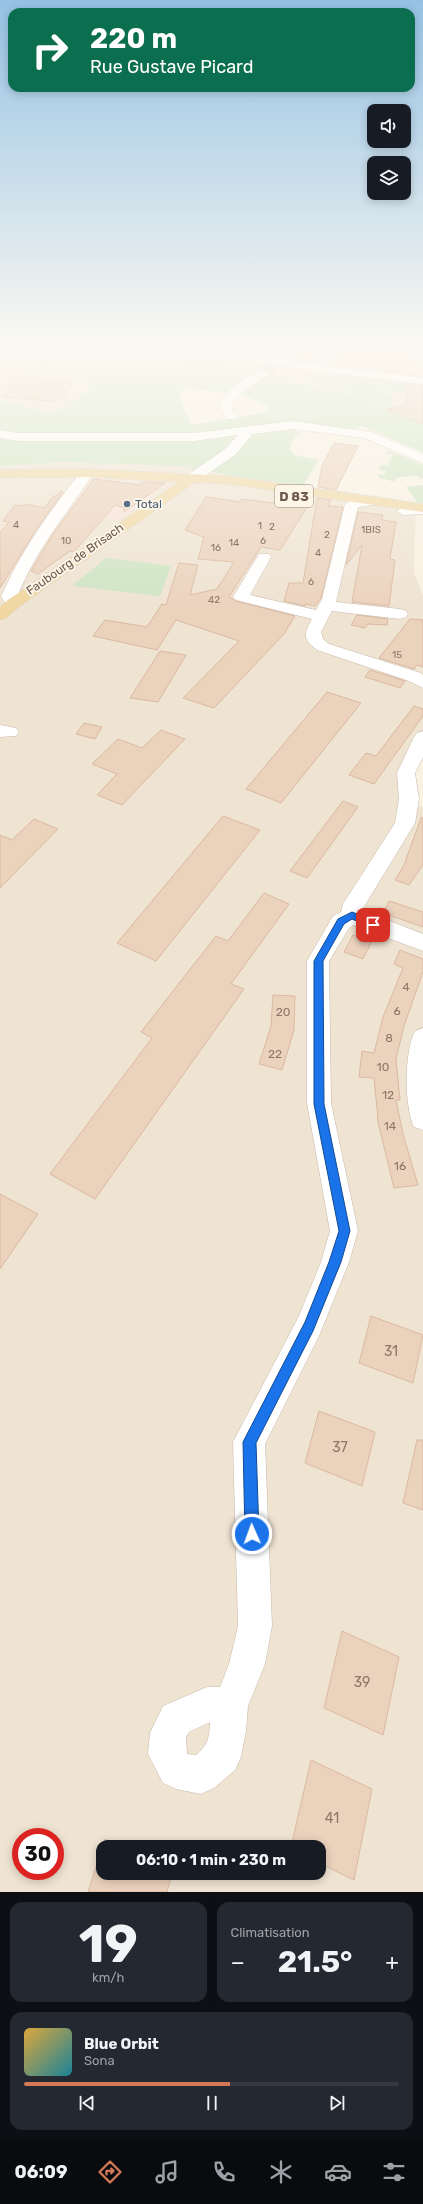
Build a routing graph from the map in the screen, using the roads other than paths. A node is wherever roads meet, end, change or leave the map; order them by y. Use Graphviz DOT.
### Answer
graph roads {
  1 [pos="2,434"];
  2 [pos="213,434"];
  3 [pos="243,434"];
  4 [pos="361,434"];
  5 [pos="423,459"];
  6 [pos="87,473"];
  7 [pos="0,474"];
  8 [pos="191,479"];
  9 [pos="376,501"];
  10 [pos="352,504"];
  11 [pos="423,509"];
  12 [pos="403,511"];
  13 [pos="423,514"];
  14 [pos="264,557"];
  15 [pos="14,603"];
  16 [pos="324,611"];
  17 [pos="400,614"];
  18 [pos="0,615"];
  19 [pos="423,683"];
  20 [pos="423,737"];
  21 [pos="416,800"];
  22 [pos="352,916"];
  23 [pos="423,942"];
  24 [pos="423,1038"];
  25 [pos="423,1119"];
  26 [pos="230,1706"];
  1 -- 2 [label="street"];
  3 -- 8 [label="street"];
  4 -- 5 [label="street"];
  6 -- 7 [label="main road"];
  6 -- 8 [label="main road"];
  6 -- 15 [label="street"];
  8 -- 9 [label="main road, D 83"];
  8 -- 10 [label="main road, D 83"];
  8 -- 15 [label="main road, Faubourg de Brisach"];
  9 -- 10 [label="street"];
  9 -- 11 [label="main road, D 83"];
  10 -- 12 [label="main road, D 83"];
  10 -- 16 [label="street"];
  11 -- 12 [label="street"];
  12 -- 13 [label="main road, D 83"];
  14 -- 16 [label="street"];
  15 -- 18 [label="main road, Faubourg de Brisach"];
  16 -- 17 [label="street"];
  16 -- 19 [label="street"];
  20 -- 21 [label="street"];
  21 -- 22 [label="street"];
  22 -- 23 [label="street"];
  22 -- 26 [label="street"];
  24 -- 25 [label="street"];
}
